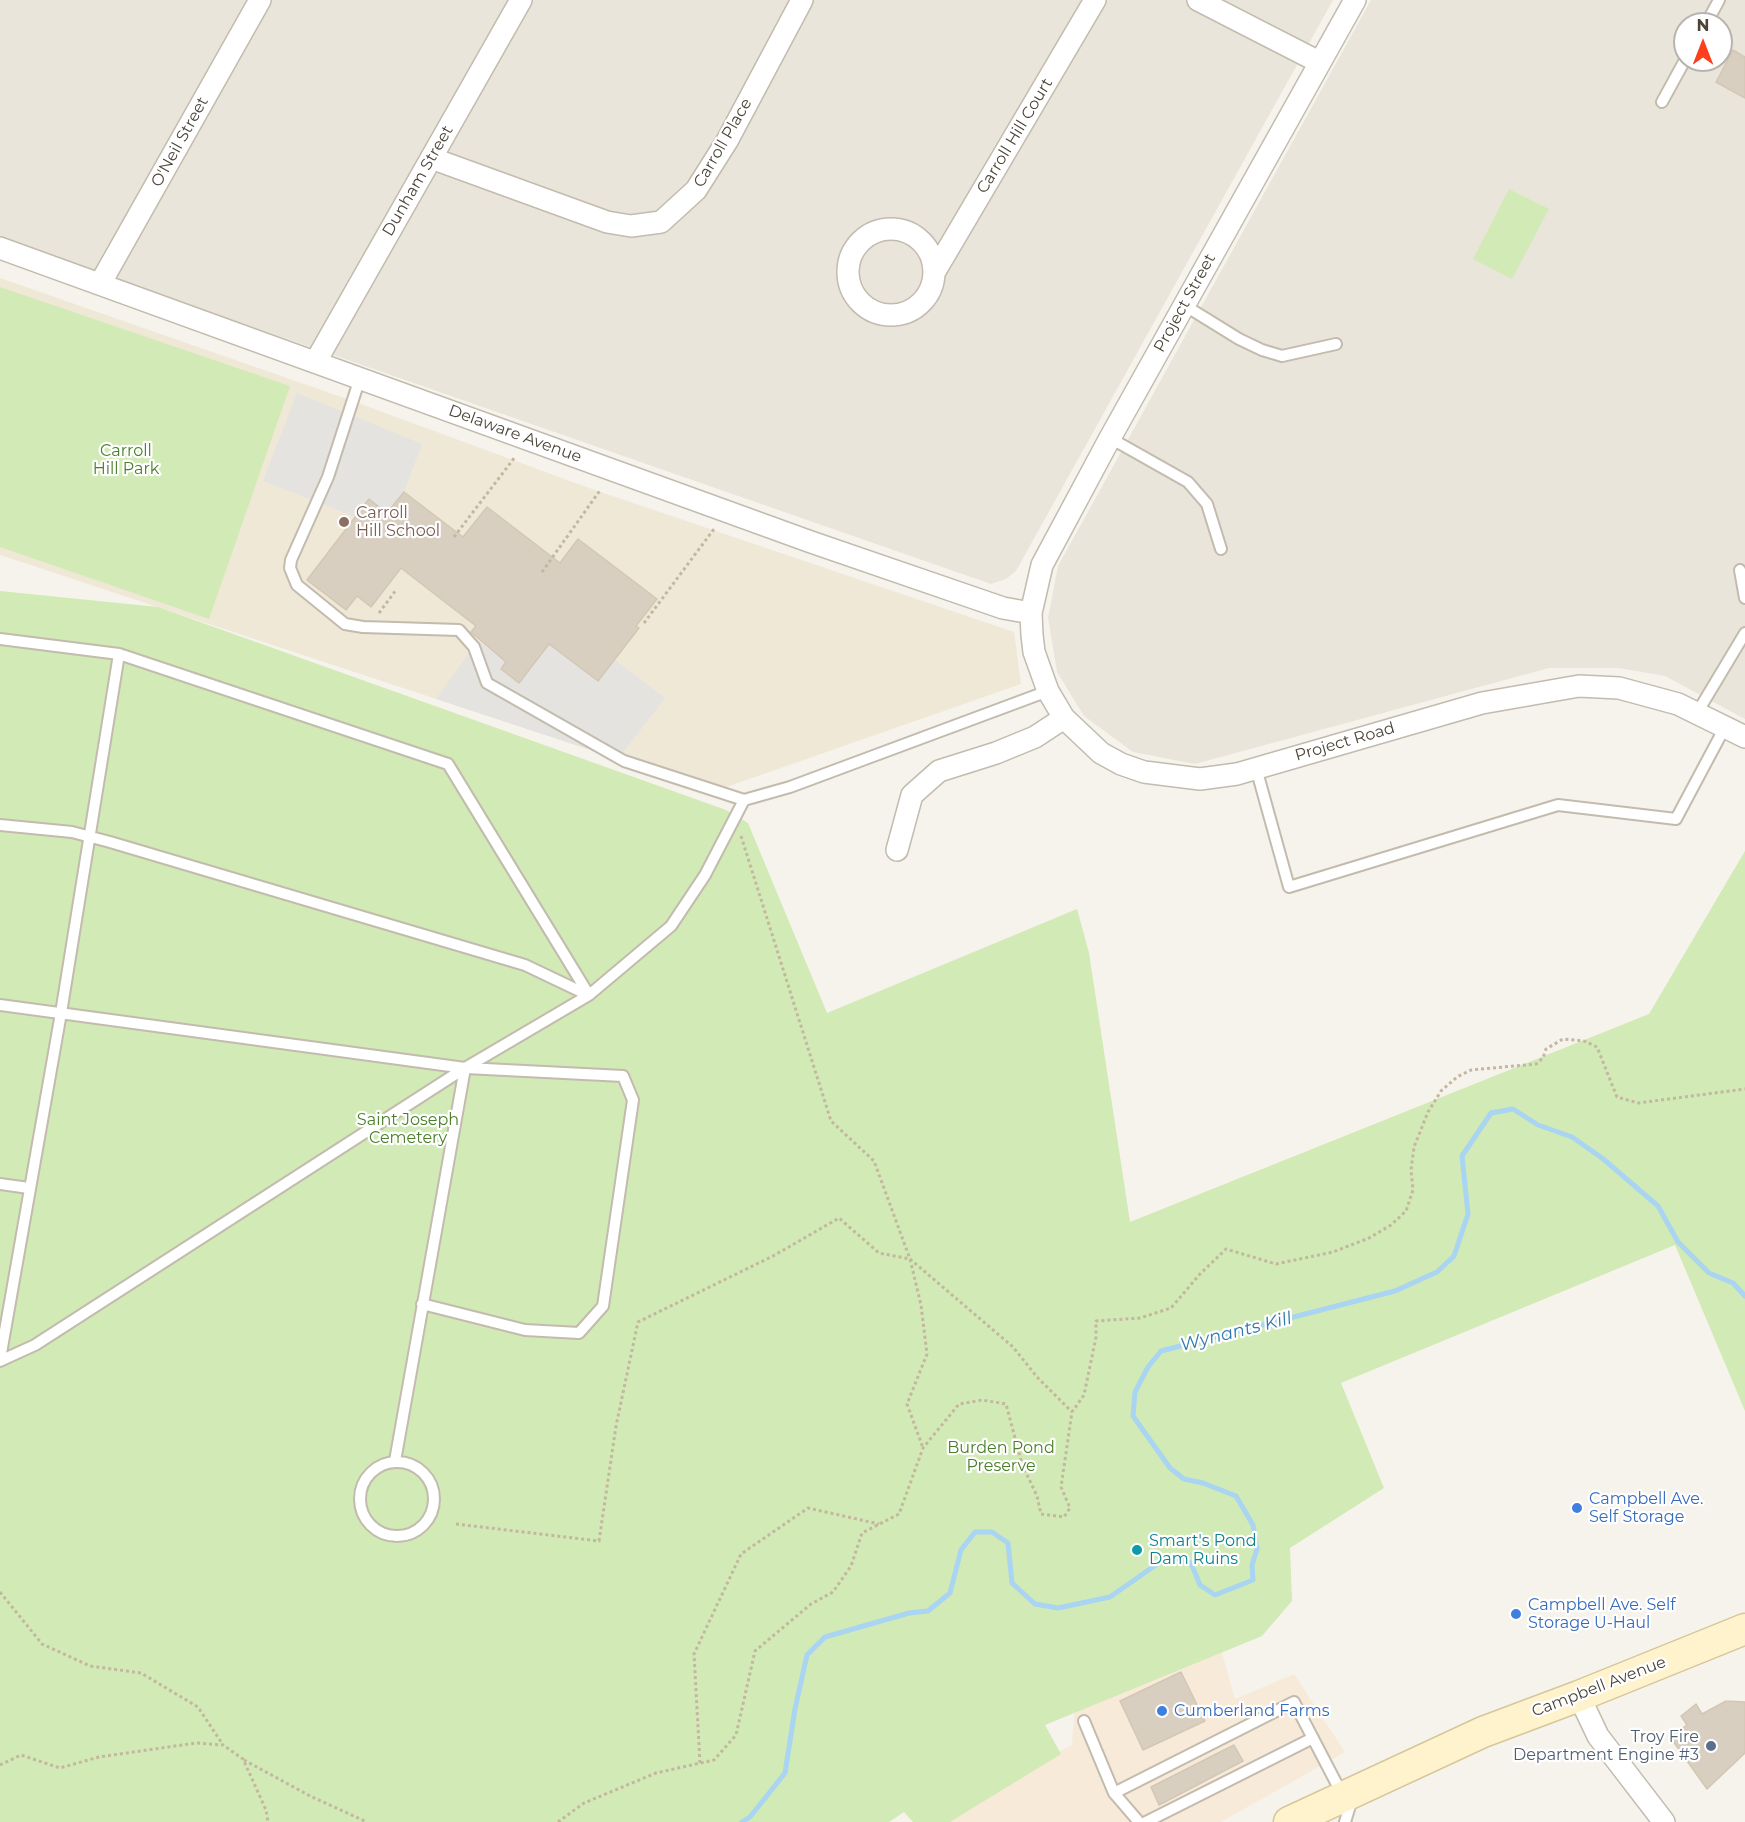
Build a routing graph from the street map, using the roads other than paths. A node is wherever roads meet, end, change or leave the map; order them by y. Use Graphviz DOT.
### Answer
graph roads {
  1 [pos="260,0"];
  2 [pos="521,0"];
  3 [pos="802,0"];
  4 [pos="1095,0"];
  5 [pos="1198,0"];
  6 [pos="1355,0"];
  7 [pos="1319,62"];
  8 [pos="1678,72"];
  9 [pos="1662,102"];
  10 [pos="431,158"];
  11 [pos="0,248"];
  12 [pos="934,273"];
  13 [pos="100,284"];
  14 [pos="1184,306"];
  15 [pos="1335,344"];
  16 [pos="316,362"];
  17 [pos="360,378"];
  18 [pos="1110,438"];
  19 [pos="1221,549"];
  20 [pos="1740,570"];
  21 [pos="1745,598"];
  22 [pos="1031,613"];
  23 [pos="1745,633"];
  24 [pos="0,639"];
  25 [pos="119,654"];
  26 [pos="1048,691"];
  27 [pos="1697,713"];
  28 [pos="1064,718"];
  29 [pos="1725,727"];
  30 [pos="1745,737"];
  31 [pos="1256,768"];
  32 [pos="744,800"];
  33 [pos="0,825"];
  34 [pos="90,838"];
  35 [pos="897,850"];
  36 [pos="589,995"];
  37 [pos="0,1005"];
  38 [pos="61,1013"];
  39 [pos="465,1068"];
  40 [pos="0,1184"];
  41 [pos="29,1188"];
  42 [pos="422,1304"];
  43 [pos="0,1360"];
  44 [pos="395,1461"];
  45 [pos="1745,1629"];
  46 [pos="1579,1696"];
  47 [pos="1084,1721"];
  48 [pos="1313,1738"];
  49 [pos="1161,1769"];
  50 [pos="1167,1779"];
  51 [pos="1114,1793"];
  52 [pos="1348,1803"];
  53 [pos="1300,1819"];
  54 [pos="1138,1822"];
  55 [pos="1146,1822"];
  56 [pos="1664,1822"];
  1 -- 13 [label="street, O'Neil Street"];
  2 -- 10 [label="street, Dunham Street"];
  3 -- 10 [label="street, Carroll Place"];
  4 -- 12 [label="street, Carroll Hill Court"];
  5 -- 7 [label="street"];
  6 -- 7 [label="street, Project Street"];
  7 -- 14 [label="street, Project Street"];
  8 -- 9 [label="lane"];
  10 -- 16 [label="street, Dunham Street"];
  11 -- 13 [label="street, Delaware Avenue"];
  12 -- 12 [label="street, Carroll Hill Court"];
  13 -- 16 [label="street, Delaware Avenue"];
  14 -- 15 [label="lane"];
  14 -- 18 [label="street, Project Street"];
  16 -- 17 [label="street, Delaware Avenue"];
  17 -- 22 [label="street, Delaware Avenue"];
  17 -- 32 [label="lane"];
  18 -- 19 [label="lane"];
  18 -- 22 [label="street, Project Street"];
  20 -- 21 [label="lane"];
  22 -- 26 [label="street, Project Road"];
  23 -- 27 [label="lane"];
  24 -- 25 [label="lane"];
  25 -- 34 [label="lane"];
  25 -- 36 [label="lane"];
  26 -- 28 [label="street, Project Road"];
  26 -- 32 [label="lane"];
  27 -- 29 [label="street, Project Road"];
  27 -- 31 [label="street, Project Road"];
  28 -- 31 [label="street, Project Road"];
  28 -- 35 [label="street"];
  29 -- 30 [label="street, Project Road"];
  29 -- 31 [label="lane"];
  32 -- 36 [label="lane"];
  33 -- 34 [label="lane"];
  34 -- 36 [label="lane"];
  34 -- 38 [label="lane"];
  36 -- 39 [label="lane"];
  37 -- 38 [label="lane"];
  38 -- 39 [label="lane"];
  38 -- 41 [label="lane"];
  39 -- 42 [label="lane"];
  39 -- 42 [label="lane"];
  39 -- 43 [label="lane"];
  40 -- 41 [label="lane"];
  41 -- 43 [label="lane"];
  42 -- 44 [label="lane"];
  44 -- 44 [label="lane"];
  45 -- 46 [label="street, Campbell Avenue"];
  46 -- 52 [label="street, Campbell Avenue"];
  46 -- 56 [label="street"];
  47 -- 51 [label="lane"];
  48 -- 49 [label="lane"];
  48 -- 52 [label="lane"];
  48 -- 55 [label="lane"];
  49 -- 50 [label="lane"];
  49 -- 51 [label="lane"];
  51 -- 54 [label="lane"];
  52 -- 53 [label="street, Campbell Avenue"];
}
